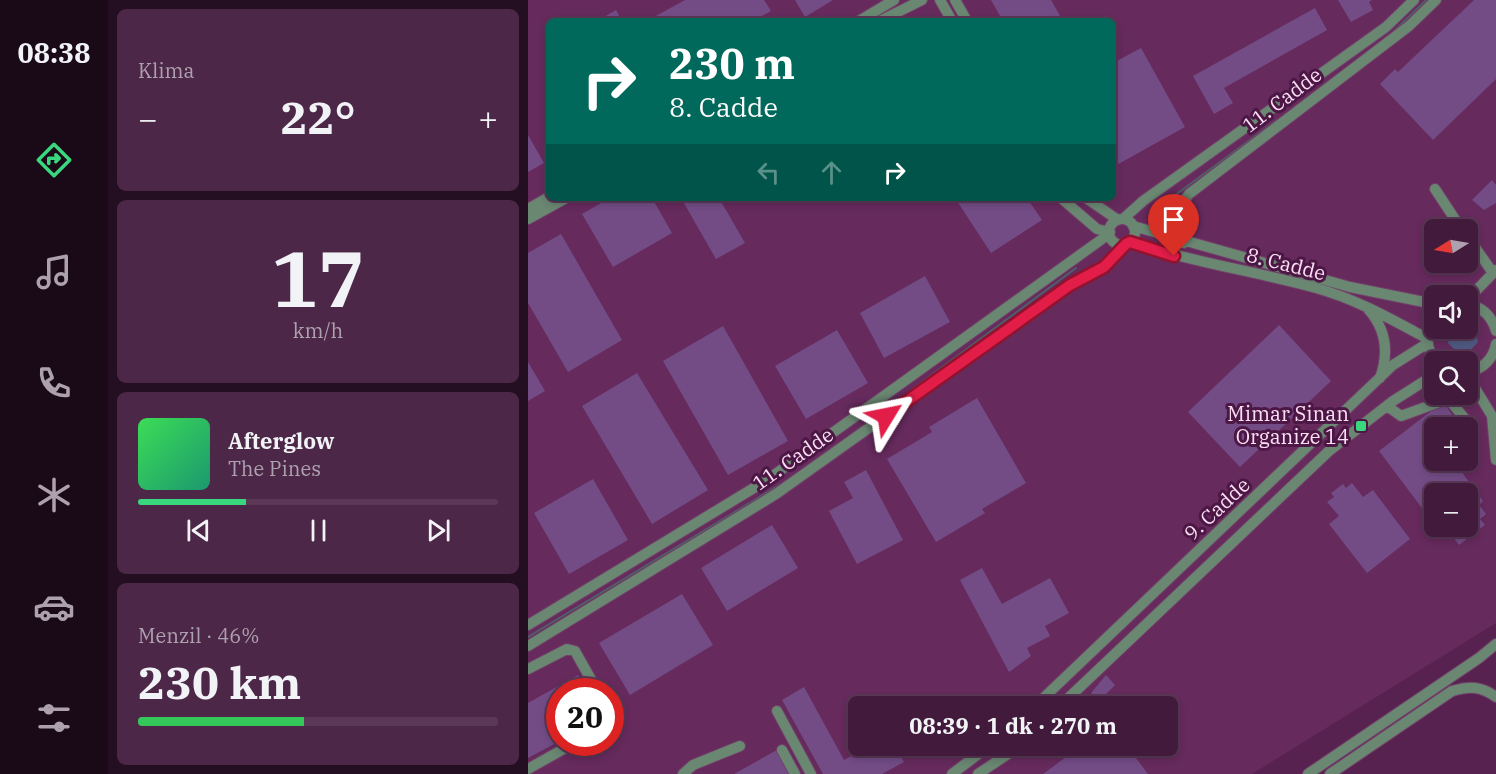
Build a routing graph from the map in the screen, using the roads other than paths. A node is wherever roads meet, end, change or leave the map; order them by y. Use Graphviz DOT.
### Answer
graph roads {
  1 [pos="894,0"];
  2 [pos="922,0"];
  3 [pos="939,0"];
  4 [pos="955,0"];
  5 [pos="1414,0"];
  6 [pos="1437,0"];
  7 [pos="864,18"];
  8 [pos="886,18"];
  9 [pos="950,18"];
  10 [pos="965,18"];
  11 [pos="1435,189"];
  12 [pos="546,199"];
  13 [pos="561,201"];
  14 [pos="1064,201"];
  15 [pos="1091,201"];
  16 [pos="528,209"];
  17 [pos="528,219"];
  18 [pos="1455,219"];
  19 [pos="1121,220"];
  20 [pos="1133,226"];
  21 [pos="1110,233"];
  22 [pos="1128,243"];
  23 [pos="1184,243"];
  24 [pos="1478,250"];
  25 [pos="1494,271"];
  26 [pos="1478,289"];
  27 [pos="1424,302"];
  28 [pos="1366,306"];
  29 [pos="1478,308"];
  30 [pos="1496,331"];
  31 [pos="1428,341"];
  32 [pos="1496,348"];
  33 [pos="1432,351"];
  34 [pos="1478,369"];
  35 [pos="1380,378"];
  36 [pos="1424,382"];
  37 [pos="1478,392"];
  38 [pos="1387,406"];
  39 [pos="1463,417"];
  40 [pos="1496,460"];
  41 [pos="528,625"];
  42 [pos="1496,644"];
  43 [pos="528,646"];
  44 [pos="528,669"];
  45 [pos="590,678"];
  46 [pos="1046,696"];
  47 [pos="1071,696"];
  48 [pos="1496,697"];
  49 [pos="777,711"];
  50 [pos="740,746"];
  51 [pos="782,750"];
  52 [pos="551,756"];
  53 [pos="976,756"];
  54 [pos="1005,756"];
  55 [pos="528,769"];
  56 [pos="683,774"];
  57 [pos="795,774"];
  58 [pos="811,774"];
  59 [pos="952,774"];
  60 [pos="978,774"];
  61 [pos="1308,774"];
  62 [pos="1330,774"];
  1 -- 7 [label="street"];
  2 -- 8 [label="street"];
  3 -- 9 [label="street"];
  4 -- 10 [label="street"];
  5 -- 19 [label="street, 11. Cadde"];
  6 -- 23 [label="street, 11. Cadde"];
  11 -- 18 [label="street"];
  12 -- 16 [label="street"];
  13 -- 17 [label="street"];
  14 -- 21 [label="street"];
  15 -- 19 [label="street"];
  19 -- 20 [label="street"];
  19 -- 21 [label="street"];
  20 -- 22 [label="street"];
  20 -- 23 [label="street, 8. Cadde"];
  21 -- 22 [label="street"];
  21 -- 41 [label="street, 11. Cadde"];
  22 -- 28 [label="street, 8. Cadde"];
  22 -- 43 [label="street, 11. Cadde"];
  23 -- 27 [label="street, 8. Cadde"];
  24 -- 25 [label="street"];
  25 -- 26 [label="street"];
  28 -- 31 [label="street, 8. Cadde"];
  28 -- 35 [label="street"];
  29 -- 30 [label="street"];
  31 -- 33 [label="street"];
  31 -- 35 [label="street, 9. Cadde"];
  32 -- 34 [label="street"];
  35 -- 46 [label="street, 9. Cadde"];
  36 -- 38 [label="street, 9. Cadde"];
  37 -- 40 [label="street"];
  38 -- 39 [label="street"];
  38 -- 47 [label="street, 9. Cadde"];
  42 -- 61 [label="street"];
  44 -- 45 [label="street"];
  48 -- 62 [label="street"];
  49 -- 58 [label="street"];
  50 -- 56 [label="street"];
  51 -- 57 [label="street"];
  52 -- 55 [label="street"];
  53 -- 59 [label="street"];
  54 -- 60 [label="street"];
}
